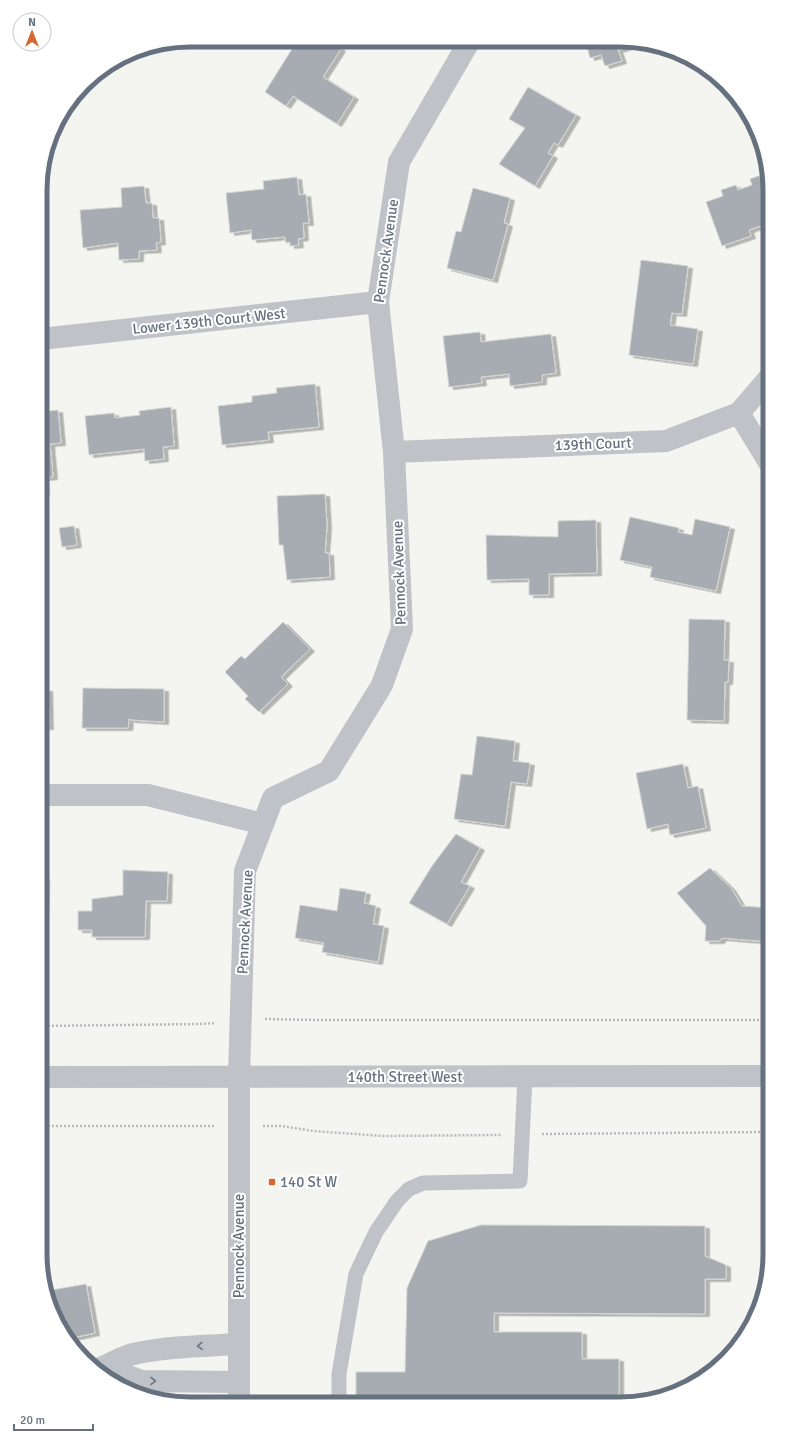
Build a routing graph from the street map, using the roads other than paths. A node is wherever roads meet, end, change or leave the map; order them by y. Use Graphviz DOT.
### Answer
graph roads {
  1 [pos="465,47"];
  2 [pos="378,302"];
  3 [pos="47,338"];
  4 [pos="763,385"];
  5 [pos="739,413"];
  6 [pos="394,452"];
  7 [pos="763,452"];
  8 [pos="47,795"];
  9 [pos="263,824"];
  10 [pos="47,1076"];
  11 [pos="240,1076"];
  12 [pos="763,1076"];
  13 [pos="525,1077"];
  14 [pos="239,1344"];
  15 [pos="103,1367"];
  16 [pos="110,1372"];
  17 [pos="239,1393"];
  18 [pos="339,1397"];
  1 -- 2 [label="street, Pennock Avenue"];
  2 -- 3 [label="street, Lower 139th Court West"];
  2 -- 6 [label="street, Pennock Avenue"];
  4 -- 5 [label="street, 139th Court"];
  5 -- 6 [label="street, 139th Court"];
  5 -- 7 [label="street"];
  6 -- 9 [label="street, Pennock Avenue"];
  8 -- 9 [label="street"];
  9 -- 11 [label="street, Pennock Avenue"];
  10 -- 11 [label="street, 140th Street West"];
  11 -- 13 [label="street, 140th Street West"];
  11 -- 14 [label="street, Pennock Avenue"];
  12 -- 13 [label="street, 140th Street West"];
  13 -- 18 [label="lane"];
  14 -- 15 [label="street, one-way"];
  14 -- 17 [label="street, Pennock Avenue"];
  16 -- 17 [label="street, one-way"];
}
